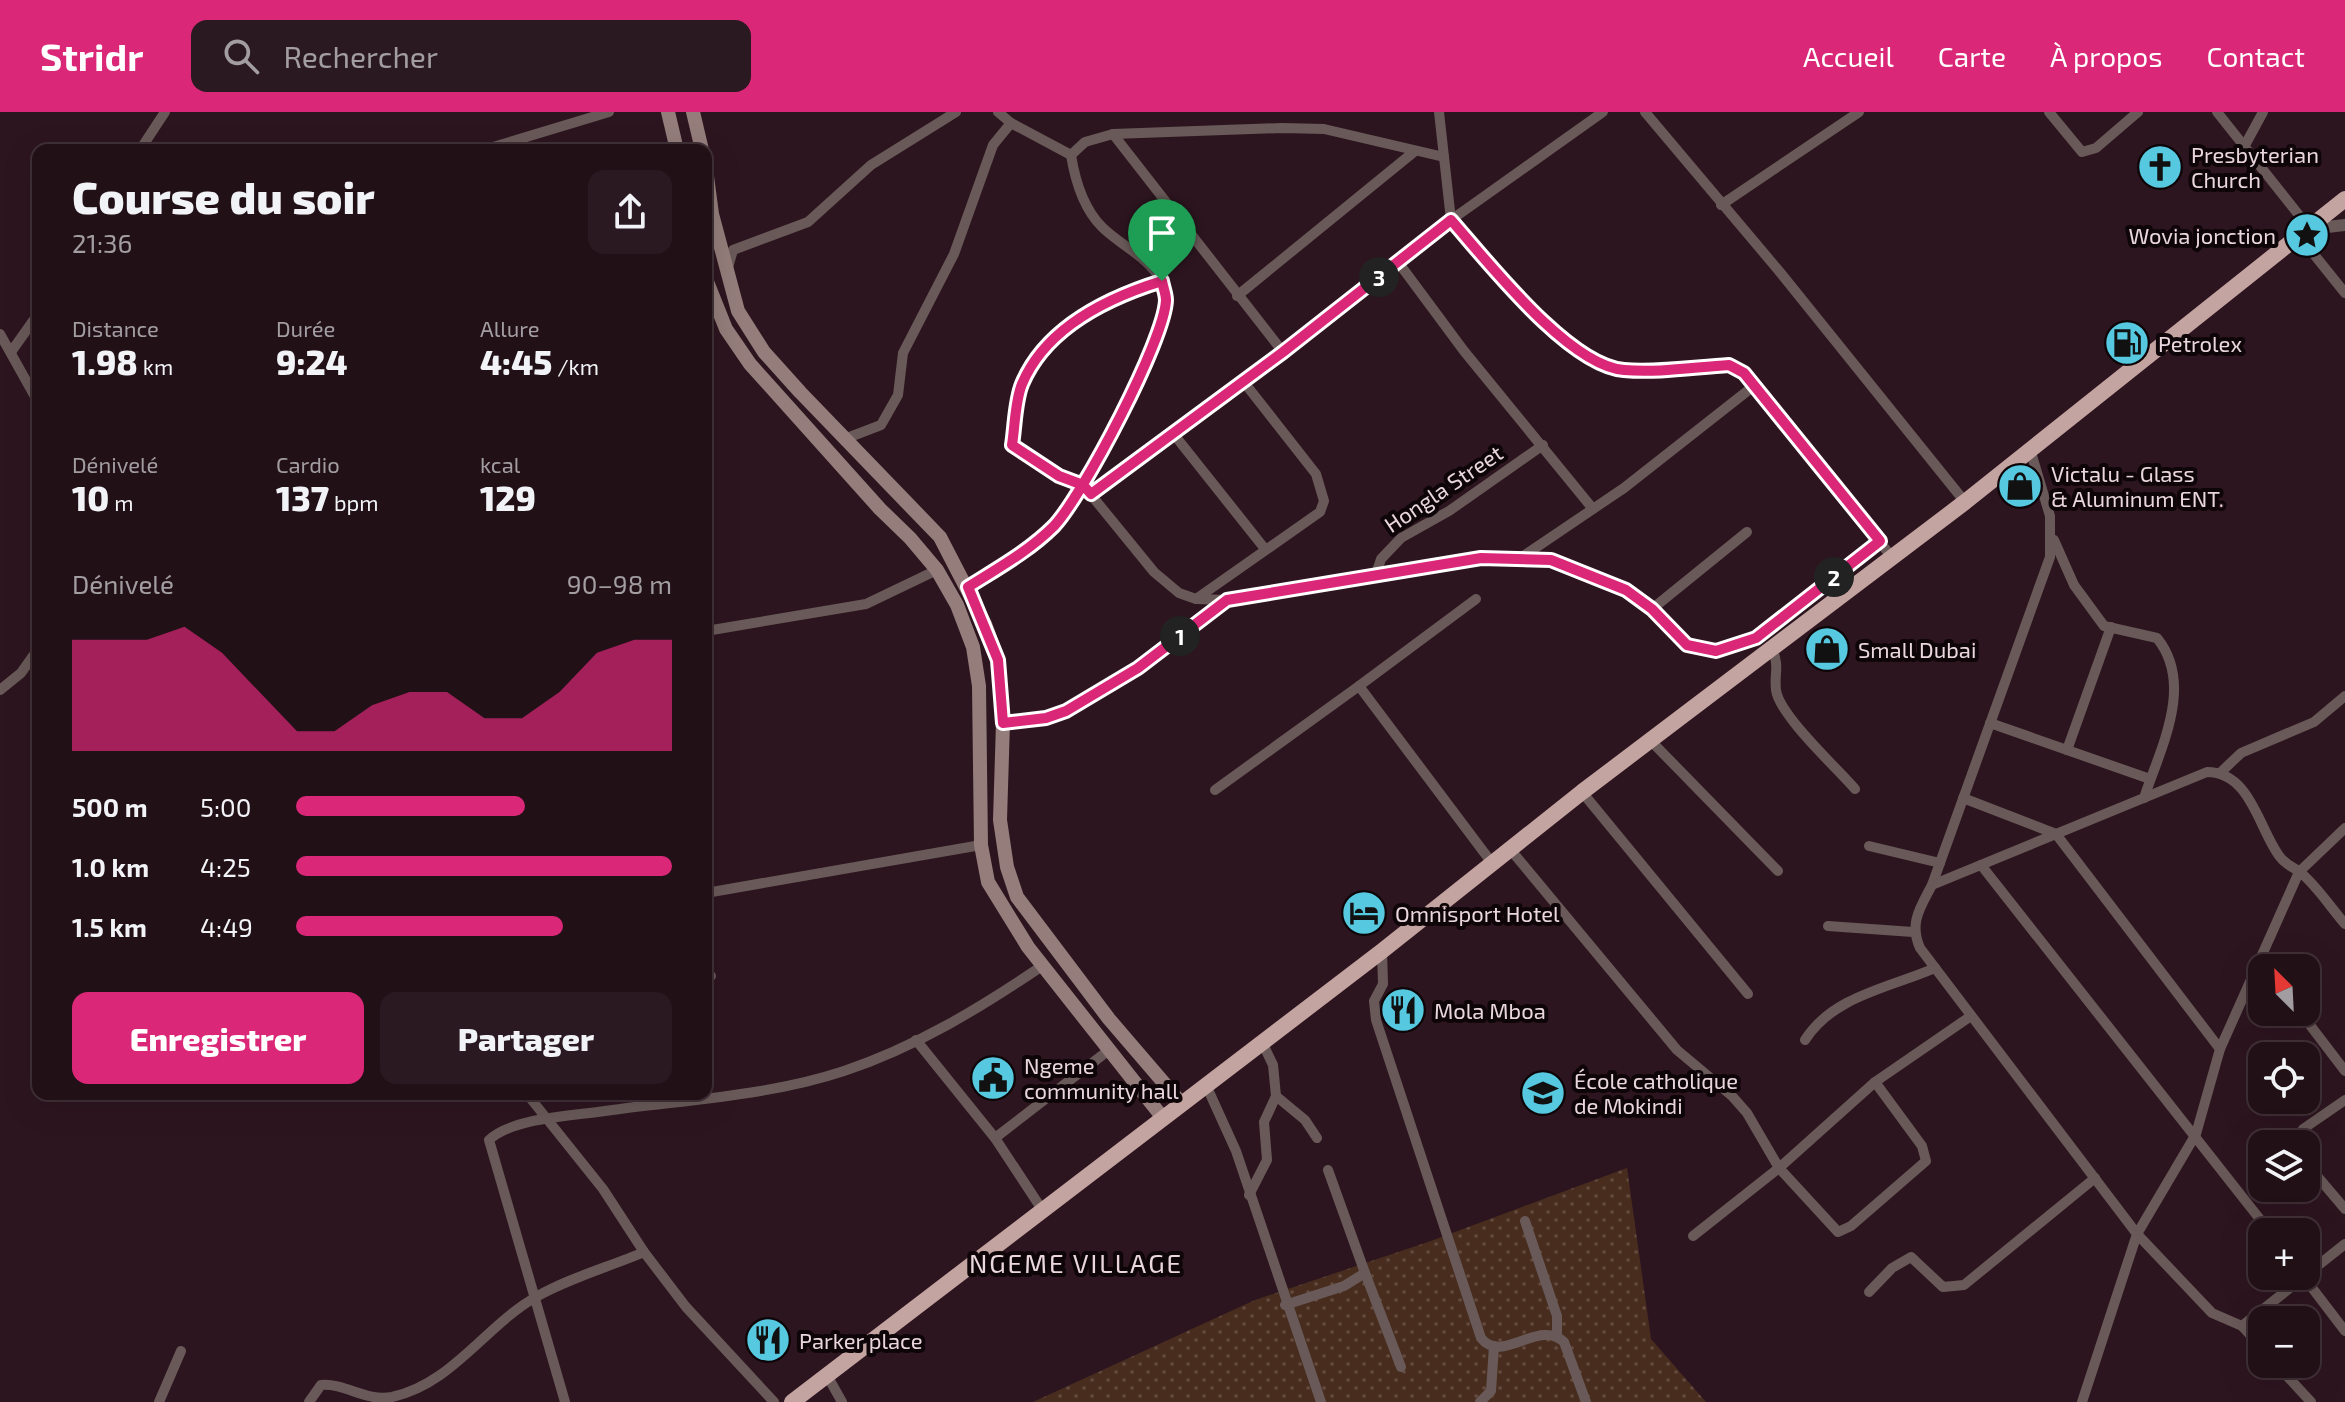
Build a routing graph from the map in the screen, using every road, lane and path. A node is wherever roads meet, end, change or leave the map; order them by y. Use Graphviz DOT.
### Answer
graph roads {
  1 [pos="165,112"];
  2 [pos="609,112"];
  3 [pos="668,112"];
  4 [pos="693,112"];
  5 [pos="956,112"];
  6 [pos="998,112"];
  7 [pos="1439,112"];
  8 [pos="1603,112"];
  9 [pos="1645,112"];
  10 [pos="1859,112"];
  11 [pos="2049,112"];
  12 [pos="2138,112"];
  13 [pos="2217,112"];
  14 [pos="2263,112"];
  15 [pos="1011,123"];
  16 [pos="1113,134"];
  17 [pos="144,144"];
  18 [pos="503,144"];
  19 [pos="676,144"];
  20 [pos="701,144"];
  21 [pos="2244,147"];
  22 [pos="1415,151"];
  23 [pos="1071,155"];
  24 [pos="1444,157"];
  25 [pos="2345,199"];
  26 [pos="712,200"];
  27 [pos="1721,205"];
  28 [pos="1451,220"];
  29 [pos="2345,225"];
  30 [pos="2305,233"];
  31 [pos="1398,262"];
  32 [pos="726,273"];
  33 [pos="1162,281"];
  34 [pos="2345,293"];
  35 [pos="712,294"];
  36 [pos="1237,296"];
  37 [pos="32,322"];
  38 [pos="0,334"];
  39 [pos="11,352"];
  40 [pos="1283,352"];
  41 [pos="1243,381"];
  42 [pos="1755,385"];
  43 [pos="32,391"];
  44 [pos="1172,432"];
  45 [pos="847,438"];
  46 [pos="1543,445"];
  47 [pos="2030,449"];
  48 [pos="1083,485"];
  49 [pos="1091,494"];
  50 [pos="1965,502"];
  51 [pos="1593,509"];
  52 [pos="1747,532"];
  53 [pos="2053,538"];
  54 [pos="1880,541"];
  55 [pos="1265,549"];
  56 [pos="1891,556"];
  57 [pos="1522,557"];
  58 [pos="937,570"];
  59 [pos="1376,574"];
  60 [pos="968,587"];
  61 [pos="1196,599"];
  62 [pos="1476,599"];
  63 [pos="1227,600"];
  64 [pos="1652,609"];
  65 [pos="2111,627"];
  66 [pos="712,630"];
  67 [pos="1772,647"];
  68 [pos="32,657"];
  69 [pos="1359,686"];
  70 [pos="0,690"];
  71 [pos="2345,696"];
  72 [pos="1003,723"];
  73 [pos="1990,723"];
  74 [pos="1650,740"];
  75 [pos="2067,750"];
  76 [pos="2221,772"];
  77 [pos="2150,779"];
  78 [pos="1855,789"];
  79 [pos="1215,790"];
  80 [pos="1582,792"];
  81 [pos="1963,798"];
  82 [pos="2144,798"];
  83 [pos="2345,828"];
  84 [pos="2056,834"];
  85 [pos="981,845"];
  86 [pos="1869,846"];
  87 [pos="1510,849"];
  88 [pos="1492,863"];
  89 [pos="1940,863"];
  90 [pos="1981,865"];
  91 [pos="1778,871"];
  92 [pos="2299,872"];
  93 [pos="1932,885"];
  94 [pos="712,891"];
  95 [pos="2345,924"];
  96 [pos="1828,926"];
  97 [pos="1913,932"];
  98 [pos="1382,951"];
  99 [pos="2267,954"];
  100 [pos="1042,966"];
  101 [pos="1935,968"];
  102 [pos="1748,994"];
  103 [pos="2248,994"];
  104 [pos="1971,1016"];
  105 [pos="2311,1026"];
  106 [pos="916,1040"];
  107 [pos="1805,1040"];
  108 [pos="1262,1042"];
  109 [pos="2220,1049"];
  110 [pos="1109,1050"];
  111 [pos="2345,1071"];
  112 [pos="1875,1082"];
  113 [pos="1206,1085"];
  114 [pos="712,1095"];
  115 [pos="1276,1096"];
  116 [pos="532,1100"];
  117 [pos="680,1100"];
  118 [pos="2345,1100"];
  119 [pos="1182,1104"];
  120 [pos="1163,1118"];
  121 [pos="546,1119"];
  122 [pos="2303,1130"];
  123 [pos="2196,1134"];
  124 [pos="995,1138"];
  125 [pos="1317,1138"];
  126 [pos="1779,1168"];
  127 [pos="1328,1170"];
  128 [pos="2095,1178"];
  129 [pos="2320,1180"];
  130 [pos="1249,1195"];
  131 [pos="2345,1209"];
  132 [pos="1043,1211"];
  133 [pos="2259,1218"];
  134 [pos="1525,1221"];
  135 [pos="2137,1234"];
  136 [pos="1693,1236"];
  137 [pos="2345,1244"];
  138 [pos="644,1252"];
  139 [pos="2320,1264"];
  140 [pos="1365,1273"];
  141 [pos="2287,1290"];
  142 [pos="2314,1290"];
  143 [pos="1869,1292"];
  144 [pos="535,1297"];
  145 [pos="1285,1305"];
  146 [pos="2242,1326"];
  147 [pos="2345,1331"];
  148 [pos="2248,1333"];
  149 [pos="1557,1335"];
  150 [pos="1494,1346"];
  151 [pos="181,1351"];
  152 [pos="1401,1367"];
  153 [pos="828,1377"];
  154 [pos="2289,1378"];
  155 [pos="159,1402"];
  156 [pos="309,1402"];
  157 [pos="565,1402"];
  158 [pos="774,1402"];
  159 [pos="792,1402"];
  160 [pos="842,1402"];
  161 [pos="1321,1402"];
  162 [pos="1480,1402"];
  163 [pos="1586,1402"];
  164 [pos="2082,1402"];
  165 [pos="2311,1402"];
  1 -- 17 [label="street"];
  2 -- 18 [label="street"];
  3 -- 19 [label="main road"];
  4 -- 20 [label="main road"];
  5 -- 32 [label="street"];
  6 -- 15 [label="street"];
  7 -- 24 [label="street"];
  8 -- 28 [label="street"];
  9 -- 27 [label="street"];
  10 -- 27 [label="street"];
  11 -- 12 [label="street"];
  13 -- 21 [label="street"];
  14 -- 21 [label="street"];
  15 -- 23 [label="street"];
  15 -- 45 [label="street"];
  16 -- 22 [label="street"];
  16 -- 23 [label="street"];
  16 -- 36 [label="street"];
  21 -- 30 [label="street"];
  22 -- 24 [label="street"];
  22 -- 36 [label="street"];
  23 -- 33 [label="street"];
  24 -- 28 [label="street"];
  25 -- 30 [label="highway"];
  26 -- 32 [label="main road"];
  27 -- 50 [label="street"];
  28 -- 31 [label="street"];
  28 -- 42 [label="street"];
  29 -- 30 [label="street"];
  30 -- 34 [label="street"];
  30 -- 47 [label="highway"];
  31 -- 40 [label="street"];
  31 -- 46 [label="street"];
  32 -- 45 [label="main road"];
  33 -- 48 [label="street"];
  33 -- 48 [label="street"];
  35 -- 58 [label="main road"];
  36 -- 40 [label="street"];
  37 -- 39 [label="street"];
  38 -- 39 [label="street"];
  39 -- 43 [label="street"];
  40 -- 41 [label="street"];
  41 -- 44 [label="street"];
  41 -- 55 [label="street"];
  42 -- 51 [label="street"];
  42 -- 54 [label="street"];
  44 -- 49 [label="street"];
  44 -- 55 [label="street"];
  45 -- 60 [label="main road"];
  46 -- 51 [label="street"];
  46 -- 59 [label="street, Hongla Street"];
  47 -- 50 [label="highway"];
  47 -- 53 [label="street"];
  48 -- 49 [label="street"];
  48 -- 60 [label="street"];
  49 -- 61 [label="street"];
  50 -- 56 [label="highway"];
  51 -- 57 [label="street"];
  52 -- 64 [label="street"];
  53 -- 65 [label="street"];
  53 -- 73 [label="street"];
  54 -- 56 [label="street"];
  54 -- 64 [label="street"];
  55 -- 61 [label="street"];
  56 -- 67 [label="highway"];
  57 -- 59 [label="street"];
  57 -- 64 [label="street"];
  58 -- 66 [label="street"];
  58 -- 85 [label="main road"];
  59 -- 63 [label="street"];
  60 -- 72 [label="main road"];
  61 -- 63 [label="street"];
  62 -- 69 [label="street"];
  63 -- 72 [label="street"];
  65 -- 75 [label="street"];
  65 -- 77 [label="street"];
  67 -- 74 [label="highway"];
  67 -- 78 [label="street"];
  68 -- 70 [label="street"];
  69 -- 79 [label="street"];
  69 -- 88 [label="street"];
  71 -- 76 [label="street"];
  72 -- 119 [label="main road"];
  73 -- 75 [label="street"];
  73 -- 81 [label="street"];
  74 -- 80 [label="highway"];
  74 -- 91 [label="street"];
  75 -- 77 [label="street"];
  76 -- 82 [label="street"];
  76 -- 92 [label="street"];
  77 -- 82 [label="street"];
  80 -- 87 [label="highway"];
  80 -- 102 [label="street"];
  81 -- 84 [label="street"];
  81 -- 89 [label="street"];
  82 -- 84 [label="street"];
  83 -- 92 [label="street"];
  84 -- 90 [label="street"];
  84 -- 109 [label="street"];
  85 -- 94 [label="street"];
  85 -- 100 [label="main road"];
  86 -- 89 [label="street"];
  87 -- 88 [label="highway"];
  87 -- 126 [label="street"];
  88 -- 98 [label="highway"];
  89 -- 93 [label="street"];
  90 -- 93 [label="street"];
  90 -- 123 [label="street"];
  92 -- 95 [label="street"];
  92 -- 99 [label="street"];
  93 -- 97 [label="street"];
  96 -- 97 [label="street"];
  97 -- 101 [label="street"];
  98 -- 108 [label="highway"];
  98 -- 150 [label="street"];
  100 -- 106 [label="street"];
  100 -- 110 [label="main road"];
  101 -- 104 [label="street"];
  101 -- 107 [label="street"];
  103 -- 109 [label="street"];
  104 -- 112 [label="street"];
  104 -- 128 [label="street"];
  105 -- 111 [label="street"];
  106 -- 114 [label="street"];
  106 -- 124 [label="street"];
  108 -- 113 [label="highway"];
  108 -- 115 [label="street"];
  109 -- 123 [label="street"];
  110 -- 120 [label="main road"];
  110 -- 124 [label="street"];
  112 -- 126 [label="street"];
  112 -- 126 [label="street"];
  113 -- 119 [label="highway"];
  113 -- 130 [label="street"];
  115 -- 125 [label="street"];
  115 -- 130 [label="street"];
  116 -- 121 [label="street"];
  117 -- 121 [label="street"];
  118 -- 122 [label="street"];
  119 -- 120 [label="highway"];
  120 -- 132 [label="highway"];
  121 -- 138 [label="street"];
  121 -- 144 [label="street"];
  123 -- 133 [label="street"];
  123 -- 135 [label="street"];
  124 -- 132 [label="street"];
  126 -- 136 [label="street"];
  127 -- 140 [label="street"];
  128 -- 135 [label="street"];
  128 -- 143 [label="street"];
  129 -- 131 [label="street"];
  130 -- 145 [label="street"];
  132 -- 153 [label="highway"];
  134 -- 149 [label="street"];
  135 -- 146 [label="street"];
  135 -- 164 [label="street"];
  137 -- 139 [label="street"];
  138 -- 144 [label="street"];
  138 -- 158 [label="street"];
  140 -- 145 [label="street"];
  140 -- 152 [label="street"];
  141 -- 146 [label="street"];
  142 -- 147 [label="street"];
  144 -- 156 [label="street"];
  144 -- 157 [label="street"];
  145 -- 161 [label="street"];
  146 -- 148 [label="street"];
  149 -- 150 [label="street"];
  149 -- 163 [label="street"];
  150 -- 162 [label="street"];
  151 -- 155 [label="street"];
  153 -- 159 [label="highway"];
  153 -- 160 [label="street"];
  154 -- 165 [label="street"];
}
